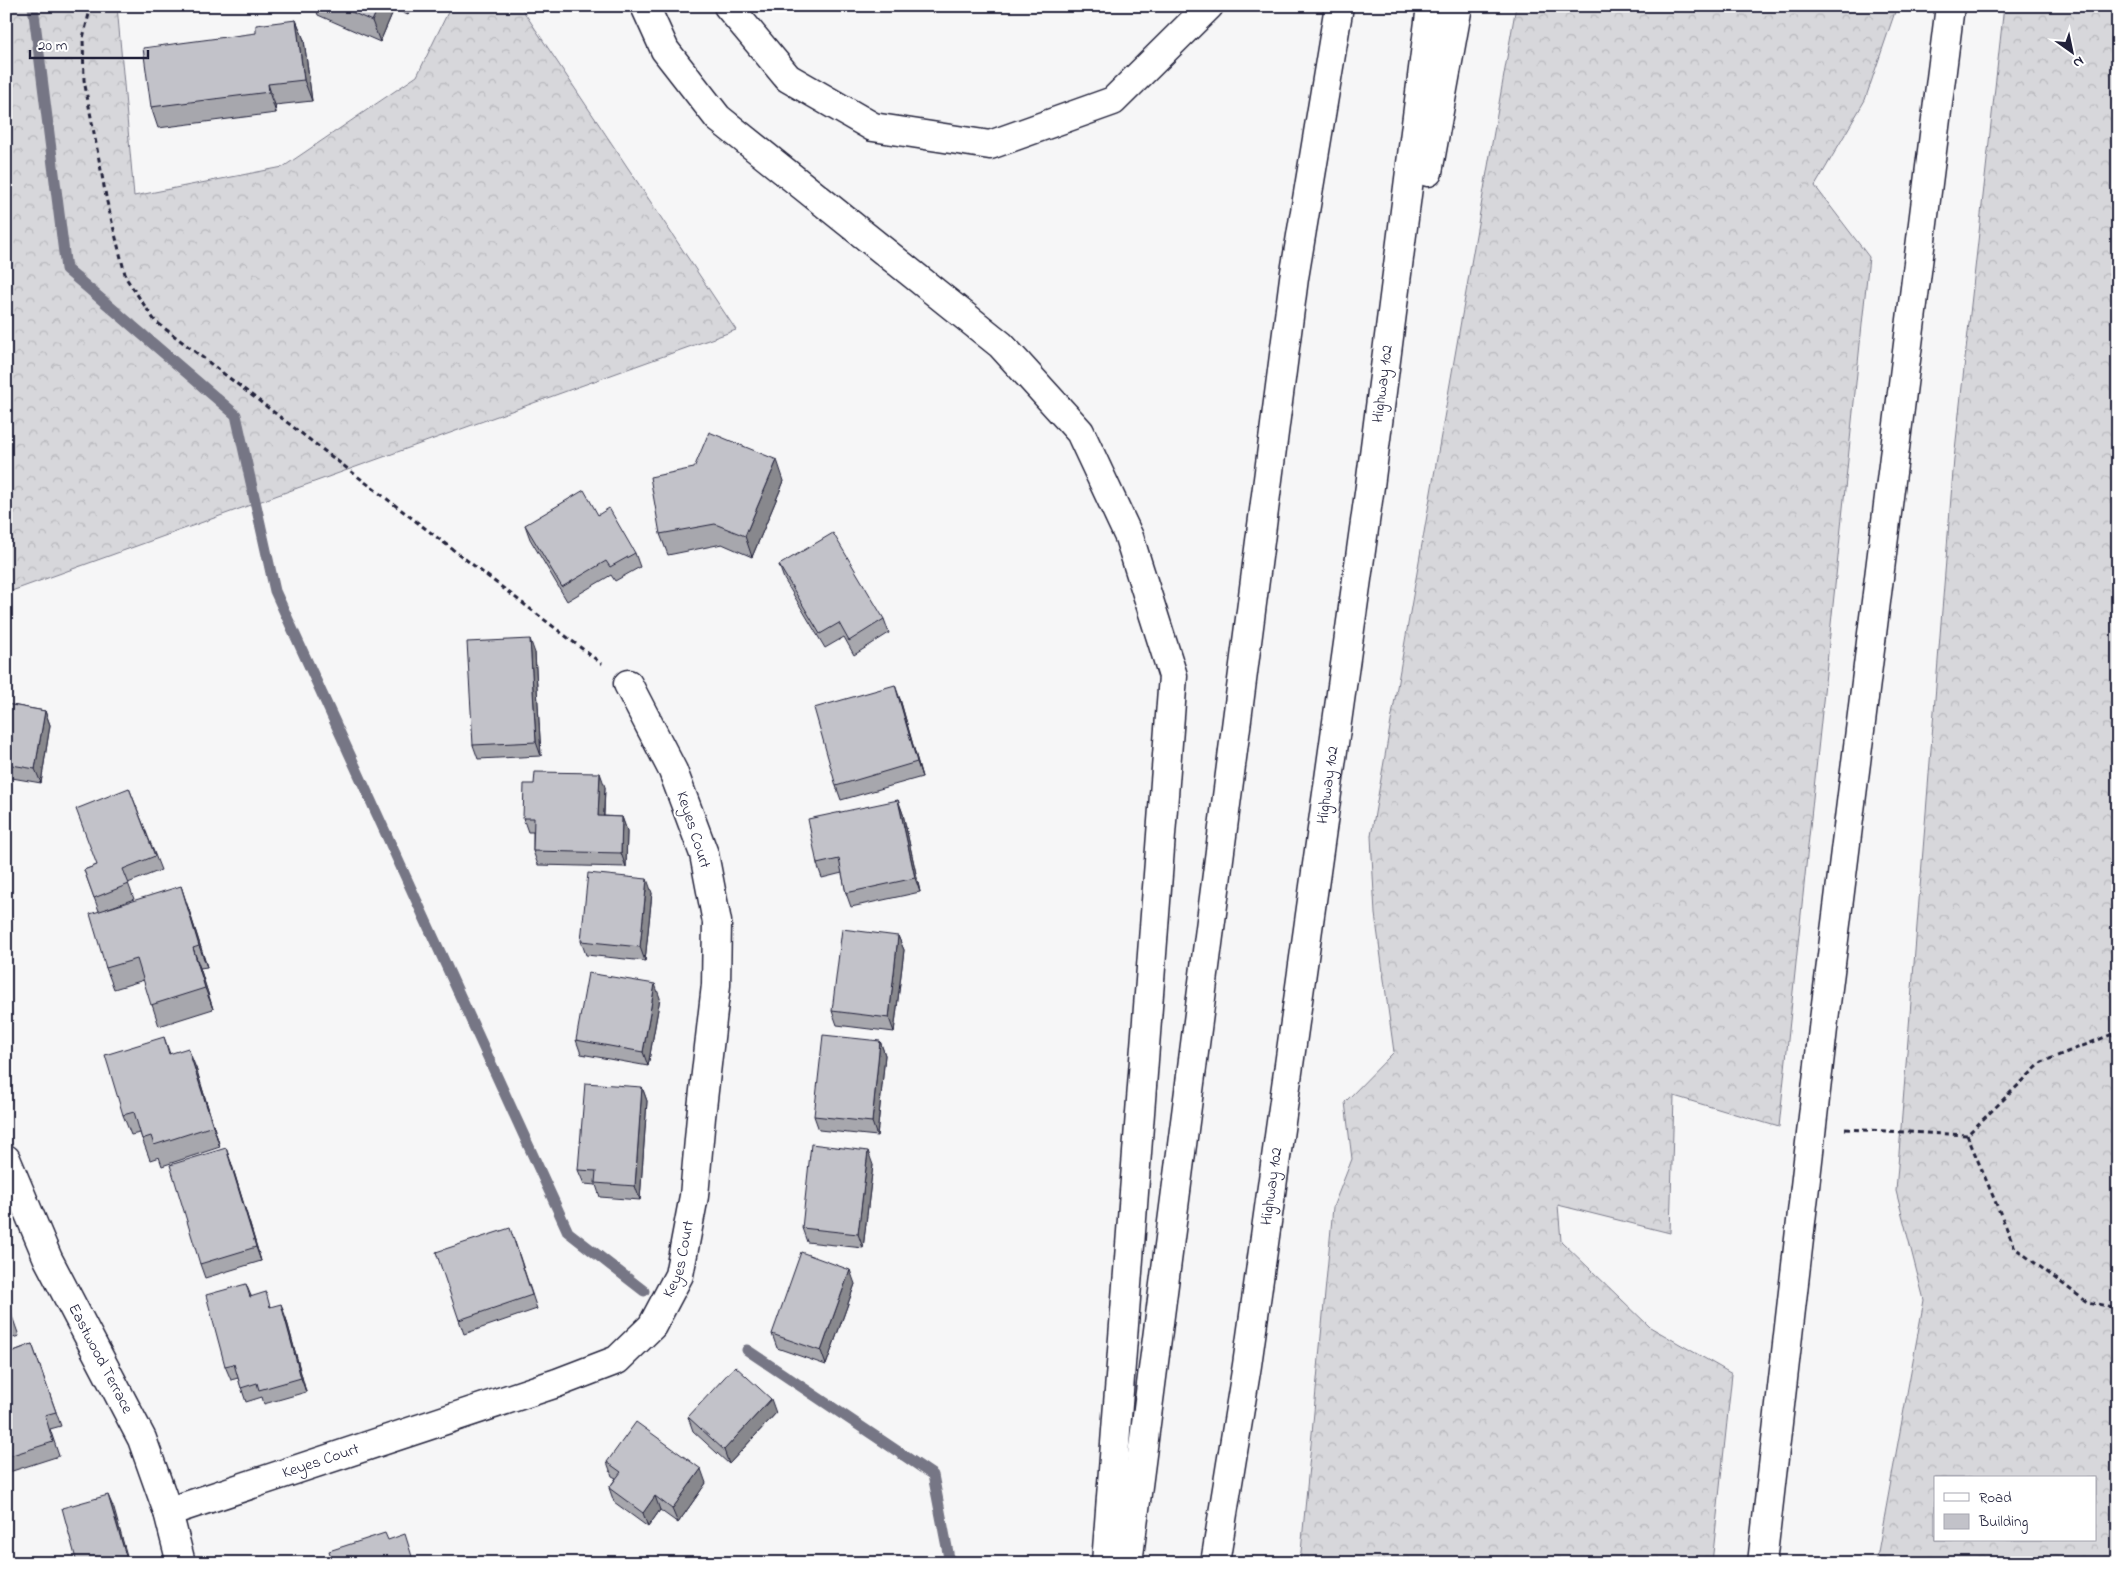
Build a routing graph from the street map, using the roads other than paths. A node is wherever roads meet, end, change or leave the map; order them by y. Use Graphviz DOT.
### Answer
graph roads {
  1 [pos="645,6"];
  2 [pos="728,6"];
  3 [pos="1209,6"];
  4 [pos="1339,6"];
  5 [pos="1432,6"];
  6 [pos="1458,6"];
  7 [pos="1950,6"];
  8 [pos="1370,486"];
  9 [pos="628,684"];
  10 [pos="6,1160"];
  11 [pos="168,1512"];
  12 [pos="181,1563"];
  13 [pos="1106,1563"];
  14 [pos="1128,1563"];
  15 [pos="1215,1563"];
  16 [pos="1762,1563"];
  1 -- 13 [label="main road"];
  2 -- 3 [label="main road"];
  4 -- 14 [label="main road"];
  5 -- 8 [label="main road, Highway 102"];
  6 -- 8 [label="main road"];
  7 -- 16 [label="main road"];
  8 -- 15 [label="main road, Highway 102"];
  9 -- 11 [label="main road, Keyes Court"];
  10 -- 11 [label="main road, Eastwood Terrace"];
  11 -- 12 [label="main road, Eastwood Terrace"];
}
